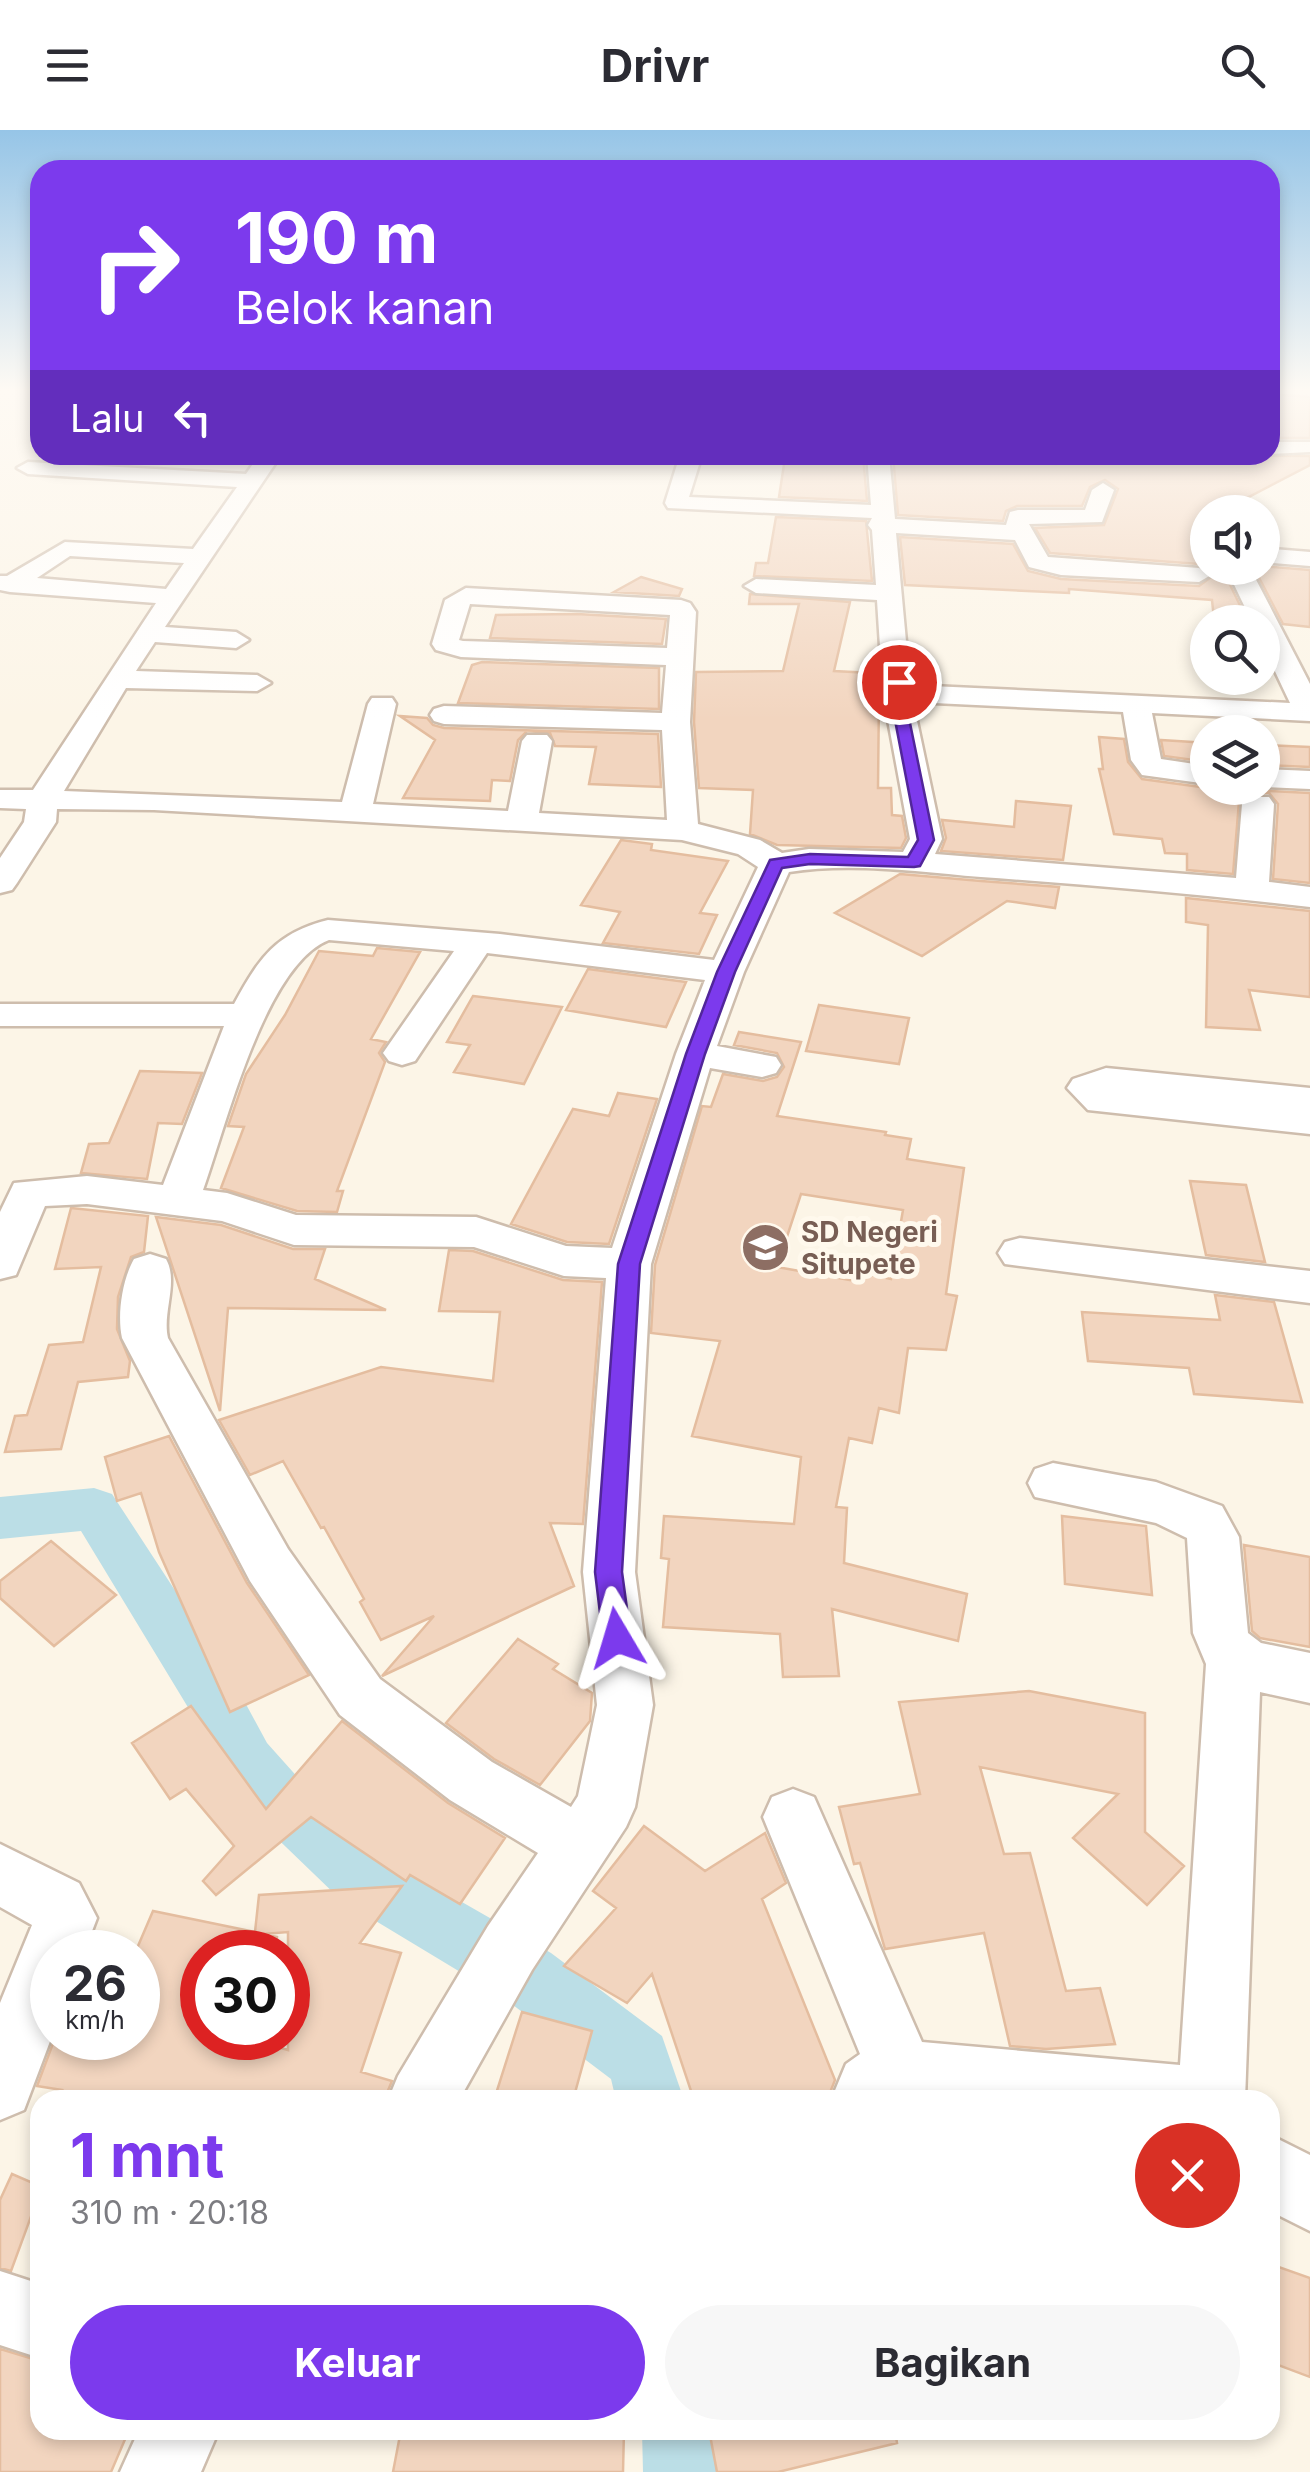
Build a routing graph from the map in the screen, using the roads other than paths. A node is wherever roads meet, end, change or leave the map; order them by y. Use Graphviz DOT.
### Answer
graph roads {
  1 [pos="221,501"];
  2 [pos="676,501"];
  3 [pos="880,501"];
  4 [pos="1099,501"];
  5 [pos="237,502"];
  6 [pos="881,519"];
  7 [pos="1024,533"];
  8 [pos="1280,556"];
  9 [pos="202,557"];
  10 [pos="1310,558"];
  11 [pos="1190,574"];
  12 [pos="5,584"];
  13 [pos="1247,585"];
  14 [pos="756,586"];
  15 [pos="888,592"];
  16 [pos="174,597"];
  17 [pos="148,634"];
  18 [pos="236,640"];
  19 [pos="680,657"];
  20 [pos="118,679"];
  21 [pos="257,684"];
  22 [pos="898,688"];
  23 [pos="1088,695"];
  24 [pos="382,704"];
  25 [pos="1136,704"];
  26 [pos="1307,704"];
  27 [pos="444,715"];
  28 [pos="676,722"];
  29 [pos="538,740"];
  30 [pos="1190,773"];
  31 [pos="1310,780"];
  32 [pos="1280,787"];
  33 [pos="0,799"];
  34 [pos="42,801"];
  35 [pos="1259,805"];
  36 [pos="355,812"];
  37 [pos="522,820"];
  38 [pos="682,830"];
  39 [pos="914,862"];
  40 [pos="776,864"];
  41 [pos="0,883"];
  42 [pos="1252,890"];
  43 [pos="1310,897"];
  44 [pos="477,943"];
  45 [pos="726,972"];
  46 [pos="0,1015"];
  47 [pos="247,1015"];
  48 [pos="402,1053"];
  49 [pos="695,1054"];
  50 [pos="762,1065"];
  51 [pos="1310,1100"];
  52 [pos="1310,1121"];
  53 [pos="177,1202"];
  54 [pos="1020,1252"];
  55 [pos="629,1264"];
  56 [pos="150,1270"];
  57 [pos="1,1272"];
  58 [pos="1310,1287"];
  59 [pos="1054,1484"];
  60 [pos="1234,1660"];
  61 [pos="1310,1678"];
  62 [pos="793,1817"];
  63 [pos="577,1843"];
  64 [pos="0,1874"];
  65 [pos="62,1930"];
  66 [pos="30,2011"];
  67 [pos="0,2086"];
  68 [pos="884,2087"];
  69 [pos="427,2090"];
  70 [pos="956,2090"];
  71 [pos="1212,2090"];
  72 [pos="1280,2176"];
  73 [pos="1310,2196"];
  74 [pos="0,2308"];
  75 [pos="30,2318"];
  76 [pos="176,2440"];
  77 [pos="159,2472"];
  1 -- 5 [label="street"];
  2 -- 6 [label="street"];
  3 -- 6 [label="street"];
  4 -- 7 [label="street"];
  5 -- 9 [label="street"];
  6 -- 7 [label="street"];
  6 -- 15 [label="street"];
  7 -- 11 [label="street"];
  8 -- 10 [label="street"];
  9 -- 12 [label="street"];
  9 -- 16 [label="street"];
  12 -- 16 [label="street"];
  13 -- 26 [label="street"];
  14 -- 15 [label="street"];
  15 -- 22 [label="street"];
  16 -- 17 [label="street"];
  17 -- 18 [label="street"];
  17 -- 20 [label="street"];
  19 -- 19 [label="street"];
  19 -- 28 [label="street"];
  20 -- 21 [label="street"];
  20 -- 34 [label="street"];
  22 -- 23 [label="street"];
  22 -- 39 [label="street"];
  23 -- 25 [label="street"];
  23 -- 26 [label="street"];
  24 -- 36 [label="street"];
  25 -- 26 [label="street"];
  25 -- 30 [label="street"];
  27 -- 28 [label="street"];
  28 -- 38 [label="street"];
  29 -- 37 [label="street"];
  31 -- 32 [label="street"];
  33 -- 34 [label="street"];
  34 -- 36 [label="street"];
  34 -- 41 [label="street"];
  35 -- 42 [label="street"];
  36 -- 37 [label="street"];
  37 -- 38 [label="street"];
  38 -- 40 [label="street"];
  39 -- 40 [label="street"];
  39 -- 42 [label="street"];
  40 -- 45 [label="street"];
  42 -- 43 [label="street"];
  44 -- 45 [label="street"];
  44 -- 47 [label="street"];
  44 -- 48 [label="street"];
  45 -- 49 [label="street"];
  46 -- 47 [label="street"];
  47 -- 53 [label="street"];
  49 -- 50 [label="street"];
  49 -- 55 [label="street"];
  51 -- 52 [label="street"];
  53 -- 55 [label="street"];
  53 -- 57 [label="street"];
  54 -- 58 [label="street"];
  55 -- 63 [label="street"];
  56 -- 63 [label="street"];
  59 -- 60 [label="street"];
  60 -- 61 [label="street"];
  60 -- 71 [label="street"];
  62 -- 68 [label="street"];
  63 -- 69 [label="street"];
  64 -- 65 [label="street"];
  66 -- 67 [label="street"];
  68 -- 70 [label="street"];
  72 -- 73 [label="street"];
  74 -- 75 [label="street"];
  76 -- 77 [label="street"];
}
